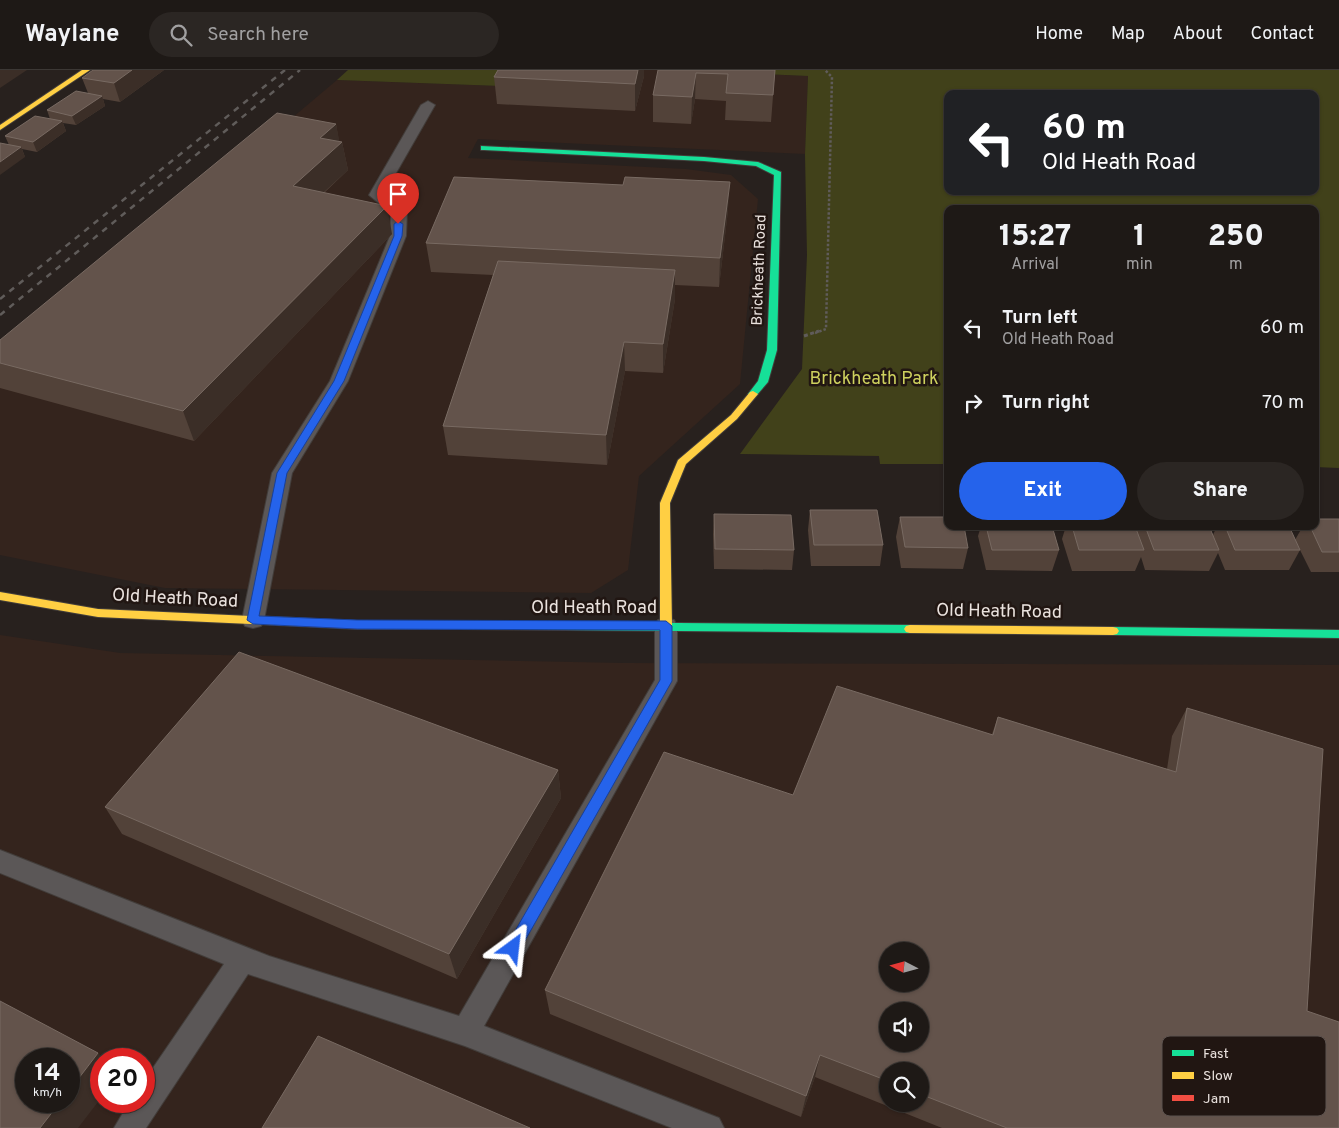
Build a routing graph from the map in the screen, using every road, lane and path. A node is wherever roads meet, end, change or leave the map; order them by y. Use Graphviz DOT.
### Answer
graph roads {
  1 [pos="87,70"];
  2 [pos="825,70"];
  3 [pos="428,105"];
  4 [pos="0,128"];
  5 [pos="484,148"];
  6 [pos="772,350"];
  7 [pos="0,596"];
  8 [pos="253,620"];
  9 [pos="666,626"];
  10 [pos="1339,634"];
  11 [pos="0,861"];
  12 [pos="242,958"];
  13 [pos="466,1032"];
  14 [pos="129,1128"];
  15 [pos="709,1128"];
  1 -- 4 [label="street"];
  2 -- 6 [label="path"];
  3 -- 8 [label="lane"];
  5 -- 6 [label="street, Brickheath Road"];
  6 -- 9 [label="street, Brickheath Road"];
  7 -- 8 [label="street, Old Heath Road"];
  8 -- 9 [label="street, Old Heath Road"];
  9 -- 10 [label="street, Old Heath Road"];
  9 -- 13 [label="lane"];
  11 -- 12 [label="lane"];
  12 -- 13 [label="lane"];
  12 -- 14 [label="lane"];
  13 -- 15 [label="lane"];
}
